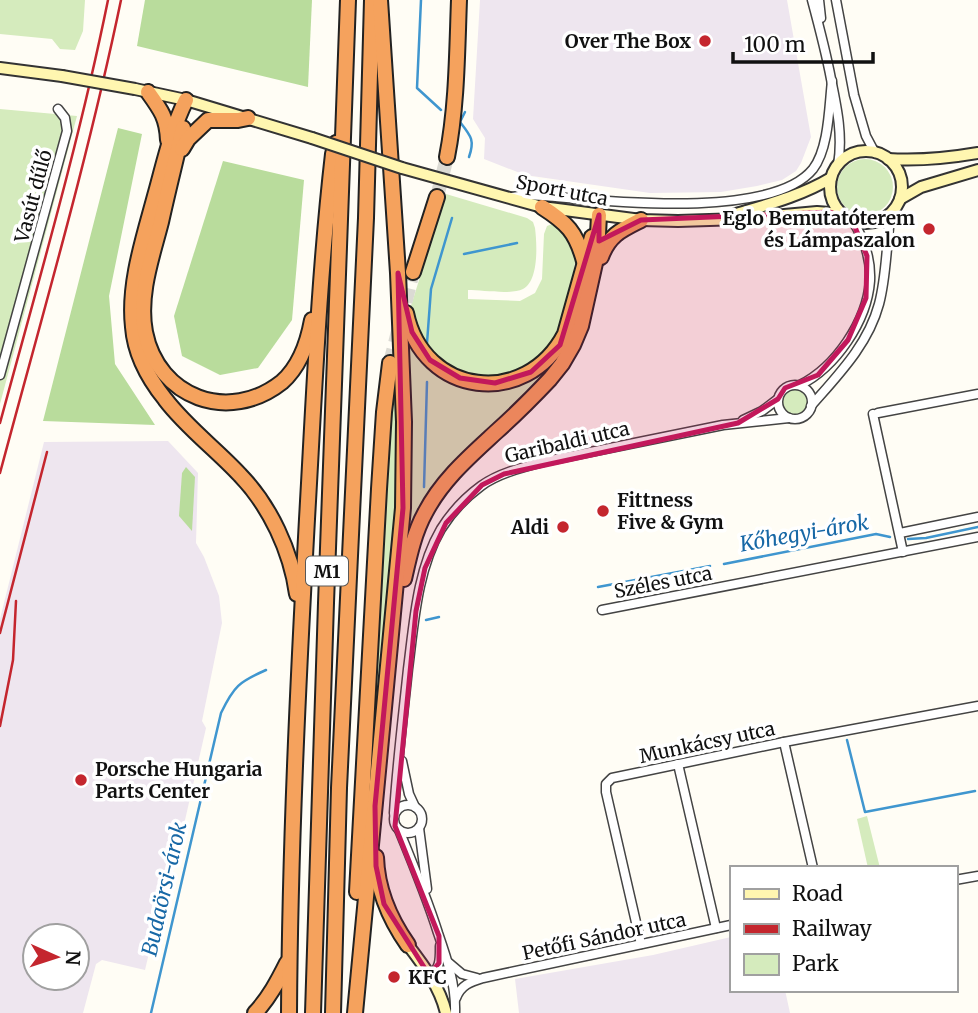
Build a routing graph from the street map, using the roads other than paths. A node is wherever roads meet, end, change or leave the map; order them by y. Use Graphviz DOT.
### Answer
graph roads {
  1 [pos="348,0"];
  2 [pos="372,0"];
  3 [pos="380,0"];
  4 [pos="459,0"];
  5 [pos="812,0"];
  6 [pos="819,0"];
  7 [pos="836,0"];
  8 [pos="824,42"];
  9 [pos="0,68"];
  10 [pos="832,81"];
  11 [pos="142,90"];
  12 [pos="186,100"];
  13 [pos="58,109"];
  14 [pos="248,118"];
  15 [pos="343,130"];
  16 [pos="168,149"];
  17 [pos="875,153"];
  18 [pos="978,153"];
  19 [pos="447,158"];
  20 [pos="888,159"];
  21 [pos="175,163"];
  22 [pos="838,165"];
  23 [pos="978,170"];
  24 [pos="831,178"];
  25 [pos="437,197"];
  26 [pos="509,198"];
  27 [pos="900,198"];
  28 [pos="542,207"];
  29 [pos="891,213"];
  30 [pos="599,215"];
  31 [pos="847,217"];
  32 [pos="719,219"];
  33 [pos="641,220"];
  34 [pos="584,263"];
  35 [pos="406,272"];
  36 [pos="593,277"];
  37 [pos="320,278"];
  38 [pos="390,363"];
  39 [pos="0,375"];
  40 [pos="800,385"];
  41 [pos="978,394"];
  42 [pos="778,399"];
  43 [pos="811,407"];
  44 [pos="789,418"];
  45 [pos="738,423"];
  46 [pos="978,517"];
  47 [pos="900,533"];
  48 [pos="978,537"];
  49 [pos="903,552"];
  50 [pos="602,610"];
  51 [pos="393,621"];
  52 [pos="300,648"];
  53 [pos="978,706"];
  54 [pos="784,742"];
  55 [pos="400,751"];
  56 [pos="678,764"];
  57 [pos="375,806"];
  58 [pos="415,807"];
  59 [pos="394,813"];
  60 [pos="419,828"];
  61 [pos="399,830"];
  62 [pos="813,866"];
  63 [pos="978,876"];
  64 [pos="957,880"];
  65 [pos="432,912"];
  66 [pos="730,925"];
  67 [pos="716,928"];
  68 [pos="439,936"];
  69 [pos="640,944"];
  70 [pos="408,945"];
  71 [pos="289,958"];
  72 [pos="449,963"];
  73 [pos="429,975"];
  74 [pos="483,978"];
  75 [pos="456,998"];
  76 [pos="256,1013"];
  77 [pos="289,1013"];
  78 [pos="313,1013"];
  79 [pos="333,1013"];
  80 [pos="354,1013"];
  81 [pos="446,1013"];
  82 [pos="455,1013"];
  1 -- 15 [label="highway, M1"];
  2 -- 79 [label="highway, M1"];
  3 -- 35 [label="highway"];
  4 -- 19 [label="highway"];
  5 -- 8 [label="street"];
  6 -- 8 [label="street"];
  7 -- 17 [label="street"];
  8 -- 10 [label="street"];
  9 -- 11 [label="main road, Sport utca, bridge"];
  10 -- 22 [label="street"];
  10 -- 26 [label="street"];
  11 -- 12 [label="main road, Sport utca"];
  11 -- 16 [label="highway"];
  12 -- 14 [label="main road, Sport utca"];
  12 -- 16 [label="highway"];
  12 -- 21 [label="highway"];
  13 -- 39 [label="street, Vasút dűlő"];
  14 -- 21 [label="highway"];
  14 -- 26 [label="main road, Sport utca, bridge"];
  15 -- 37 [label="highway"];
  15 -- 78 [label="highway, M1"];
  16 -- 52 [label="highway"];
  17 -- 20 [label="main road"];
  17 -- 22 [label="main road"];
  18 -- 20 [label="main road"];
  20 -- 27 [label="main road"];
  21 -- 37 [label="highway"];
  22 -- 24 [label="main road"];
  23 -- 27 [label="main road"];
  24 -- 31 [label="main road"];
  24 -- 32 [label="main road, Sport utca"];
  25 -- 35 [label="highway"];
  26 -- 28 [label="main road, Sport utca"];
  27 -- 29 [label="main road"];
  28 -- 30 [label="main road, Sport utca"];
  28 -- 34 [label="highway"];
  29 -- 31 [label="main road"];
  29 -- 43 [label="street"];
  30 -- 33 [label="main road, Sport utca"];
  30 -- 34 [label="highway"];
  30 -- 36 [label="highway"];
  31 -- 32 [label="main road, Sport utca"];
  31 -- 40 [label="street"];
  32 -- 33 [label="main road, Sport utca"];
  33 -- 36 [label="highway"];
  34 -- 35 [label="highway"];
  35 -- 51 [label="highway"];
  36 -- 51 [label="highway"];
  37 -- 52 [label="highway"];
  38 -- 80 [label="highway"];
  40 -- 42 [label="street"];
  40 -- 43 [label="street"];
  41 -- 47 [label="street"];
  42 -- 44 [label="street"];
  42 -- 45 [label="street, Garibaldi utca"];
  43 -- 44 [label="street"];
  44 -- 45 [label="street, Garibaldi utca"];
  45 -- 55 [label="street, Garibaldi utca"];
  46 -- 47 [label="street"];
  47 -- 49 [label="street"];
  48 -- 49 [label="street, Széles utca"];
  49 -- 50 [label="street, Széles utca"];
  51 -- 57 [label="highway"];
  52 -- 71 [label="highway"];
  53 -- 54 [label="street, Munkácsy utca"];
  54 -- 56 [label="street, Munkácsy utca"];
  54 -- 62 [label="street"];
  55 -- 58 [label="street, Garibaldi utca"];
  55 -- 59 [label="street, Garibaldi utca"];
  56 -- 67 [label="street"];
  56 -- 69 [label="street, Munkácsy utca"];
  57 -- 70 [label="highway"];
  57 -- 80 [label="highway"];
  58 -- 59 [label="street"];
  58 -- 60 [label="street"];
  59 -- 61 [label="street"];
  60 -- 61 [label="street"];
  60 -- 65 [label="street"];
  61 -- 65 [label="street"];
  63 -- 64 [label="street"];
  65 -- 68 [label="street"];
  66 -- 67 [label="street, Petőfi Sándor utca"];
  67 -- 69 [label="street, Petőfi Sándor utca"];
  68 -- 72 [label="street"];
  68 -- 73 [label="street"];
  69 -- 74 [label="street, Petőfi Sándor utca"];
  70 -- 73 [label="main road"];
  71 -- 76 [label="highway"];
  71 -- 77 [label="highway"];
  72 -- 74 [label="street"];
  72 -- 75 [label="street"];
  73 -- 81 [label="main road"];
  74 -- 75 [label="street, Petőfi Sándor utca"];
  75 -- 82 [label="street"];
}
